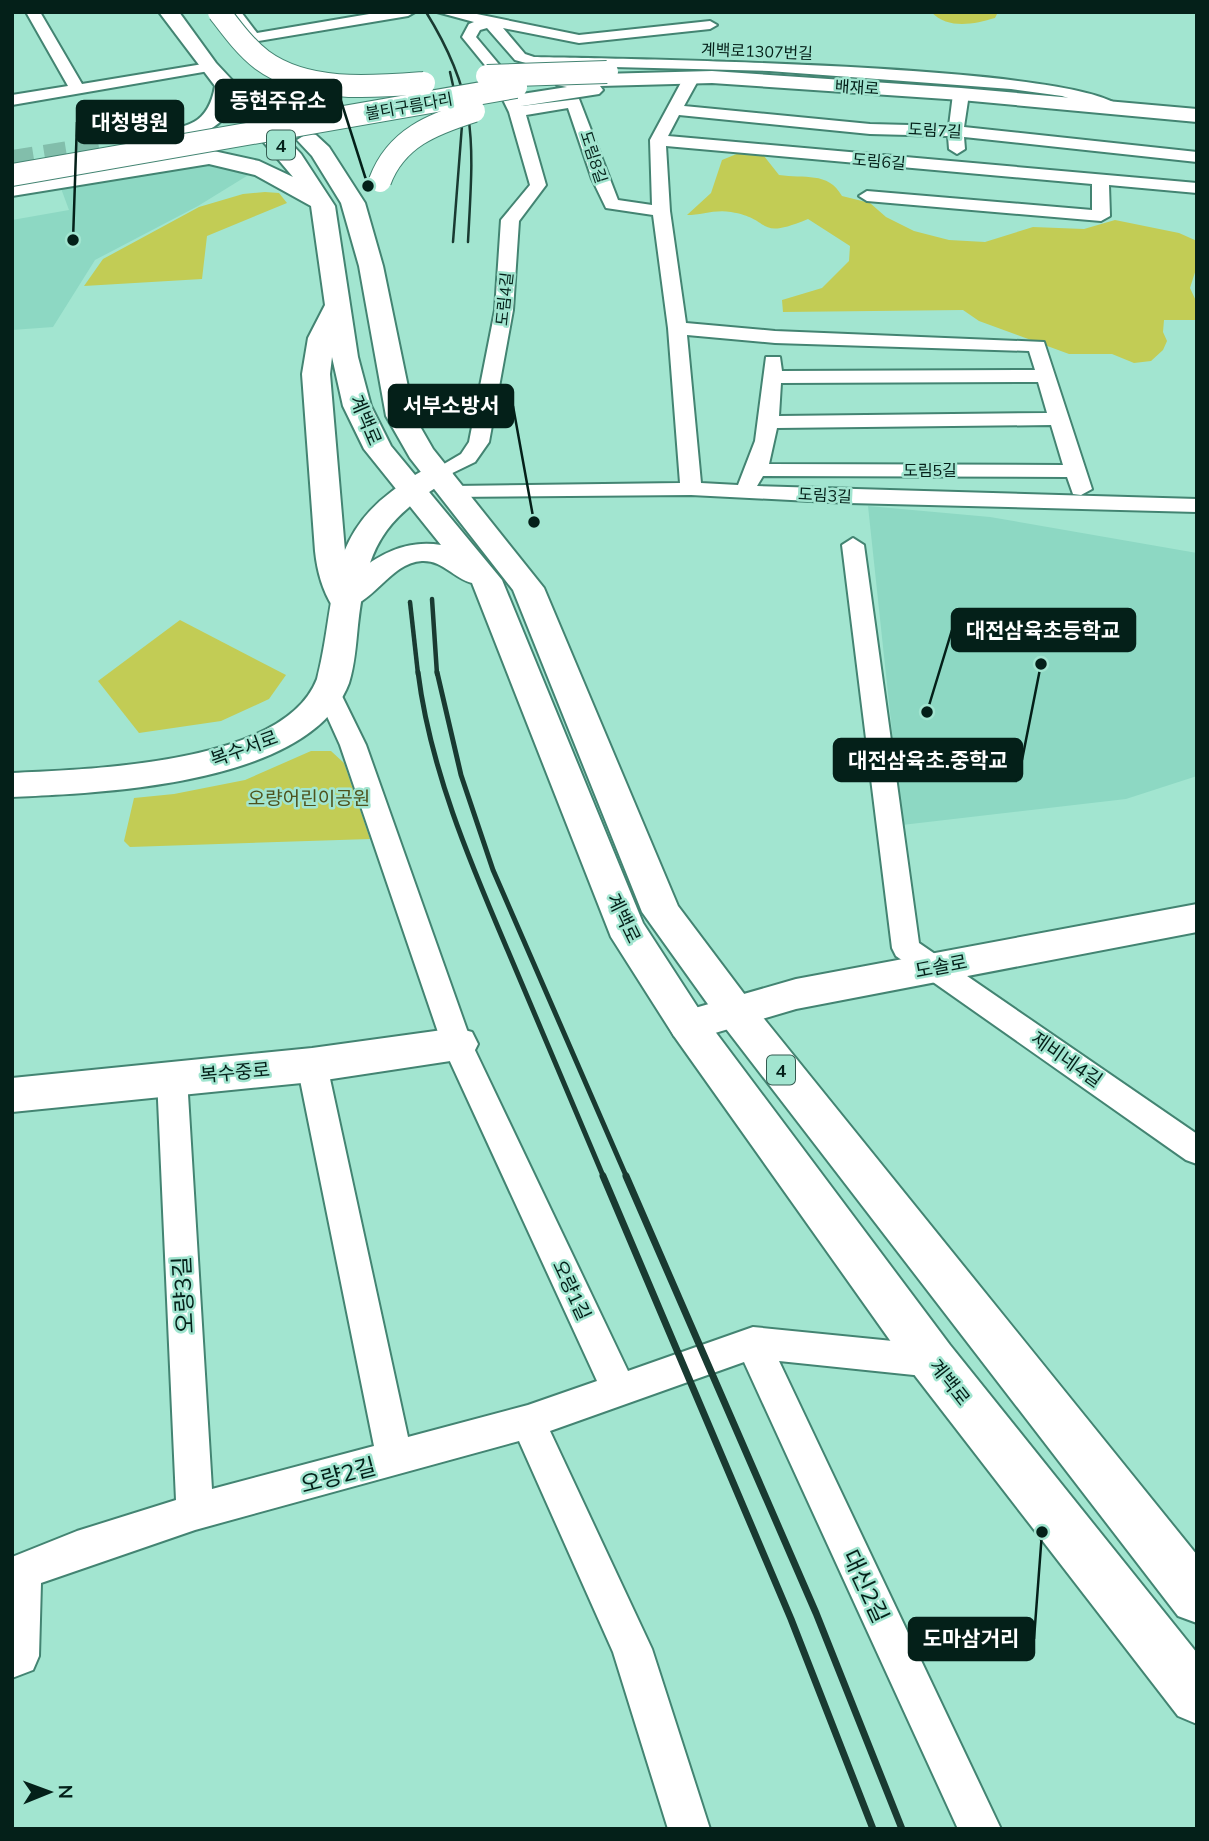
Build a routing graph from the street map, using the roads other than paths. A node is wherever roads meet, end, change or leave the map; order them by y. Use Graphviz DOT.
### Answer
graph roads {
  1 [pos="33,12"];
  2 [pos="169,12"];
  3 [pos="193,12"];
  4 [pos="219,12"];
  5 [pos="233,12"];
  6 [pos="408,12"];
  7 [pos="444,12"];
  8 [pos="490,22"];
  9 [pos="253,38"];
  10 [pos="706,50"];
  11 [pos="216,55"];
  12 [pos="226,85"];
  13 [pos="78,90"];
  14 [pos="961,94"];
  15 [pos="1043,94"];
  16 [pos="12,100"];
  17 [pos="518,100"];
  18 [pos="673,110"];
  19 [pos="1197,116"];
  20 [pos="956,131"];
  21 [pos="658,140"];
  22 [pos="107,146"];
  23 [pos="1197,157"];
  24 [pos="1197,172"];
  25 [pos="12,175"];
  26 [pos="1100,178"];
  27 [pos="957,185"];
  28 [pos="1174,185"];
  29 [pos="12,188"];
  30 [pos="1197,188"];
  31 [pos="867,196"];
  32 [pos="323,206"];
  33 [pos="661,211"];
  34 [pos="366,244"];
  35 [pos="337,304"];
  36 [pos="677,328"];
  37 [pos="775,337"];
  38 [pos="1046,376"];
  39 [pos="771,377"];
  40 [pos="1059,419"];
  41 [pos="768,422"];
  42 [pos="756,470"];
  43 [pos="434,485"];
  44 [pos="691,489"];
  45 [pos="741,491"];
  46 [pos="1197,506"];
  47 [pos="853,545"];
  48 [pos="491,593"];
  49 [pos="344,600"];
  50 [pos="328,692"];
  51 [pos="12,785"];
  52 [pos="1197,918"];
  53 [pos="936,967"];
  54 [pos="734,1010"];
  55 [pos="688,1025"];
  56 [pos="457,1044"];
  57 [pos="312,1065"];
  58 [pos="172,1078"];
  59 [pos="12,1095"];
  60 [pos="1197,1151"];
  61 [pos="753,1343"];
  62 [pos="933,1361"];
  63 [pos="620,1392"];
  64 [pos="528,1422"];
  65 [pos="395,1461"];
  66 [pos="195,1512"];
  67 [pos="1189,1573"];
  68 [pos="12,1658"];
  69 [pos="1197,1697"];
  70 [pos="689,1829"];
  71 [pos="980,1829"];
  1 -- 13 [label="street"];
  2 -- 11 [label="main road, 계백로 / 4"];
  3 -- 11 [label="main road, 계백로 / 4"];
  4 -- 10 [label="main road, bridge"];
  5 -- 9 [label="street"];
  6 -- 9 [label="street"];
  7 -- 8 [label="street, 계백로1307번길"];
  8 -- 10 [label="street, 계백로1307번길"];
  8 -- 10 [label="street, 계백로1307번길"];
  8 -- 17 [label="street"];
  9 -- 11 [label="main road"];
  10 -- 14 [label="main road, 배재로"];
  10 -- 15 [label="street, 계백로1307번길"];
  10 -- 17 [label="main road, 배재로"];
  10 -- 18 [label="street"];
  11 -- 12 [label="main road, 계백로 / 4"];
  11 -- 13 [label="street"];
  11 -- 34 [label="main road, 계백로 / 4"];
  12 -- 22 [label="main road"];
  12 -- 32 [label="main road, 계백로 / 4"];
  13 -- 16 [label="street"];
  14 -- 15 [label="main road, 배재로"];
  14 -- 20 [label="street"];
  15 -- 19 [label="main road, 배재로"];
  17 -- 25 [label="main road, 불티구름다리, bridge"];
  17 -- 33 [label="street, 도림8길"];
  17 -- 34 [label="main road, bridge"];
  17 -- 43 [label="street, 도림4길"];
  18 -- 20 [label="street, 도림7길"];
  18 -- 21 [label="street"];
  20 -- 23 [label="street, 도림7길"];
  20 -- 27 [label="street"];
  21 -- 27 [label="street, 도림6길"];
  21 -- 33 [label="street"];
  24 -- 28 [label="street"];
  26 -- 27 [label="street, 도림6길"];
  26 -- 27 [label="street, 도림6길"];
  26 -- 28 [label="street, 도림6길"];
  27 -- 31 [label="street, 도림6길"];
  28 -- 30 [label="street, 도림6길"];
  29 -- 32 [label="main road"];
  32 -- 35 [label="main road, 계백로 / 4"];
  33 -- 36 [label="street"];
  34 -- 43 [label="main road, 계백로 / 4"];
  35 -- 43 [label="main road, 계백로 / 4"];
  35 -- 49 [label="main road"];
  36 -- 37 [label="street, 도림5길"];
  36 -- 44 [label="street"];
  37 -- 38 [label="street, 도림5길"];
  37 -- 39 [label="street"];
  38 -- 39 [label="street"];
  38 -- 40 [label="street, 도림5길"];
  39 -- 41 [label="street"];
  40 -- 41 [label="street"];
  40 -- 42 [label="street, 도림5길"];
  41 -- 42 [label="street"];
  42 -- 45 [label="street"];
  43 -- 44 [label="street, 도림3길"];
  43 -- 48 [label="main road, 계백로 / 4"];
  43 -- 49 [label="main road, 복수서로"];
  43 -- 54 [label="main road, 계백로 / 4"];
  44 -- 45 [label="street, 도림3길"];
  45 -- 46 [label="street, 도림3길"];
  47 -- 53 [label="street, 제비네4길"];
  48 -- 49 [label="main road"];
  48 -- 55 [label="main road, 계백로 / 4"];
  49 -- 50 [label="main road, 복수서로"];
  50 -- 51 [label="main road, 복수서로"];
  50 -- 56 [label="street, 오량1길"];
  52 -- 53 [label="main road, 도솔로"];
  53 -- 54 [label="main road, 도솔로"];
  53 -- 60 [label="street, 제비네4길"];
  54 -- 55 [label="main road, 도솔로"];
  54 -- 67 [label="main road, 계백로 / 4"];
  55 -- 62 [label="main road, 계백로 / 4"];
  56 -- 57 [label="main road, 복수중로"];
  56 -- 63 [label="street, 오량1길"];
  57 -- 58 [label="main road, 복수중로"];
  57 -- 65 [label="street, 오량2길"];
  58 -- 59 [label="main road, 복수중로"];
  58 -- 66 [label="street, 오량3길"];
  61 -- 62 [label="street"];
  61 -- 63 [label="street"];
  61 -- 71 [label="street, 대신2길"];
  62 -- 69 [label="main road, 계백로 / 4"];
  63 -- 64 [label="street"];
  64 -- 65 [label="street"];
  64 -- 70 [label="street"];
  65 -- 66 [label="street, 오량2길"];
  66 -- 68 [label="street, 오량2길"];
}
